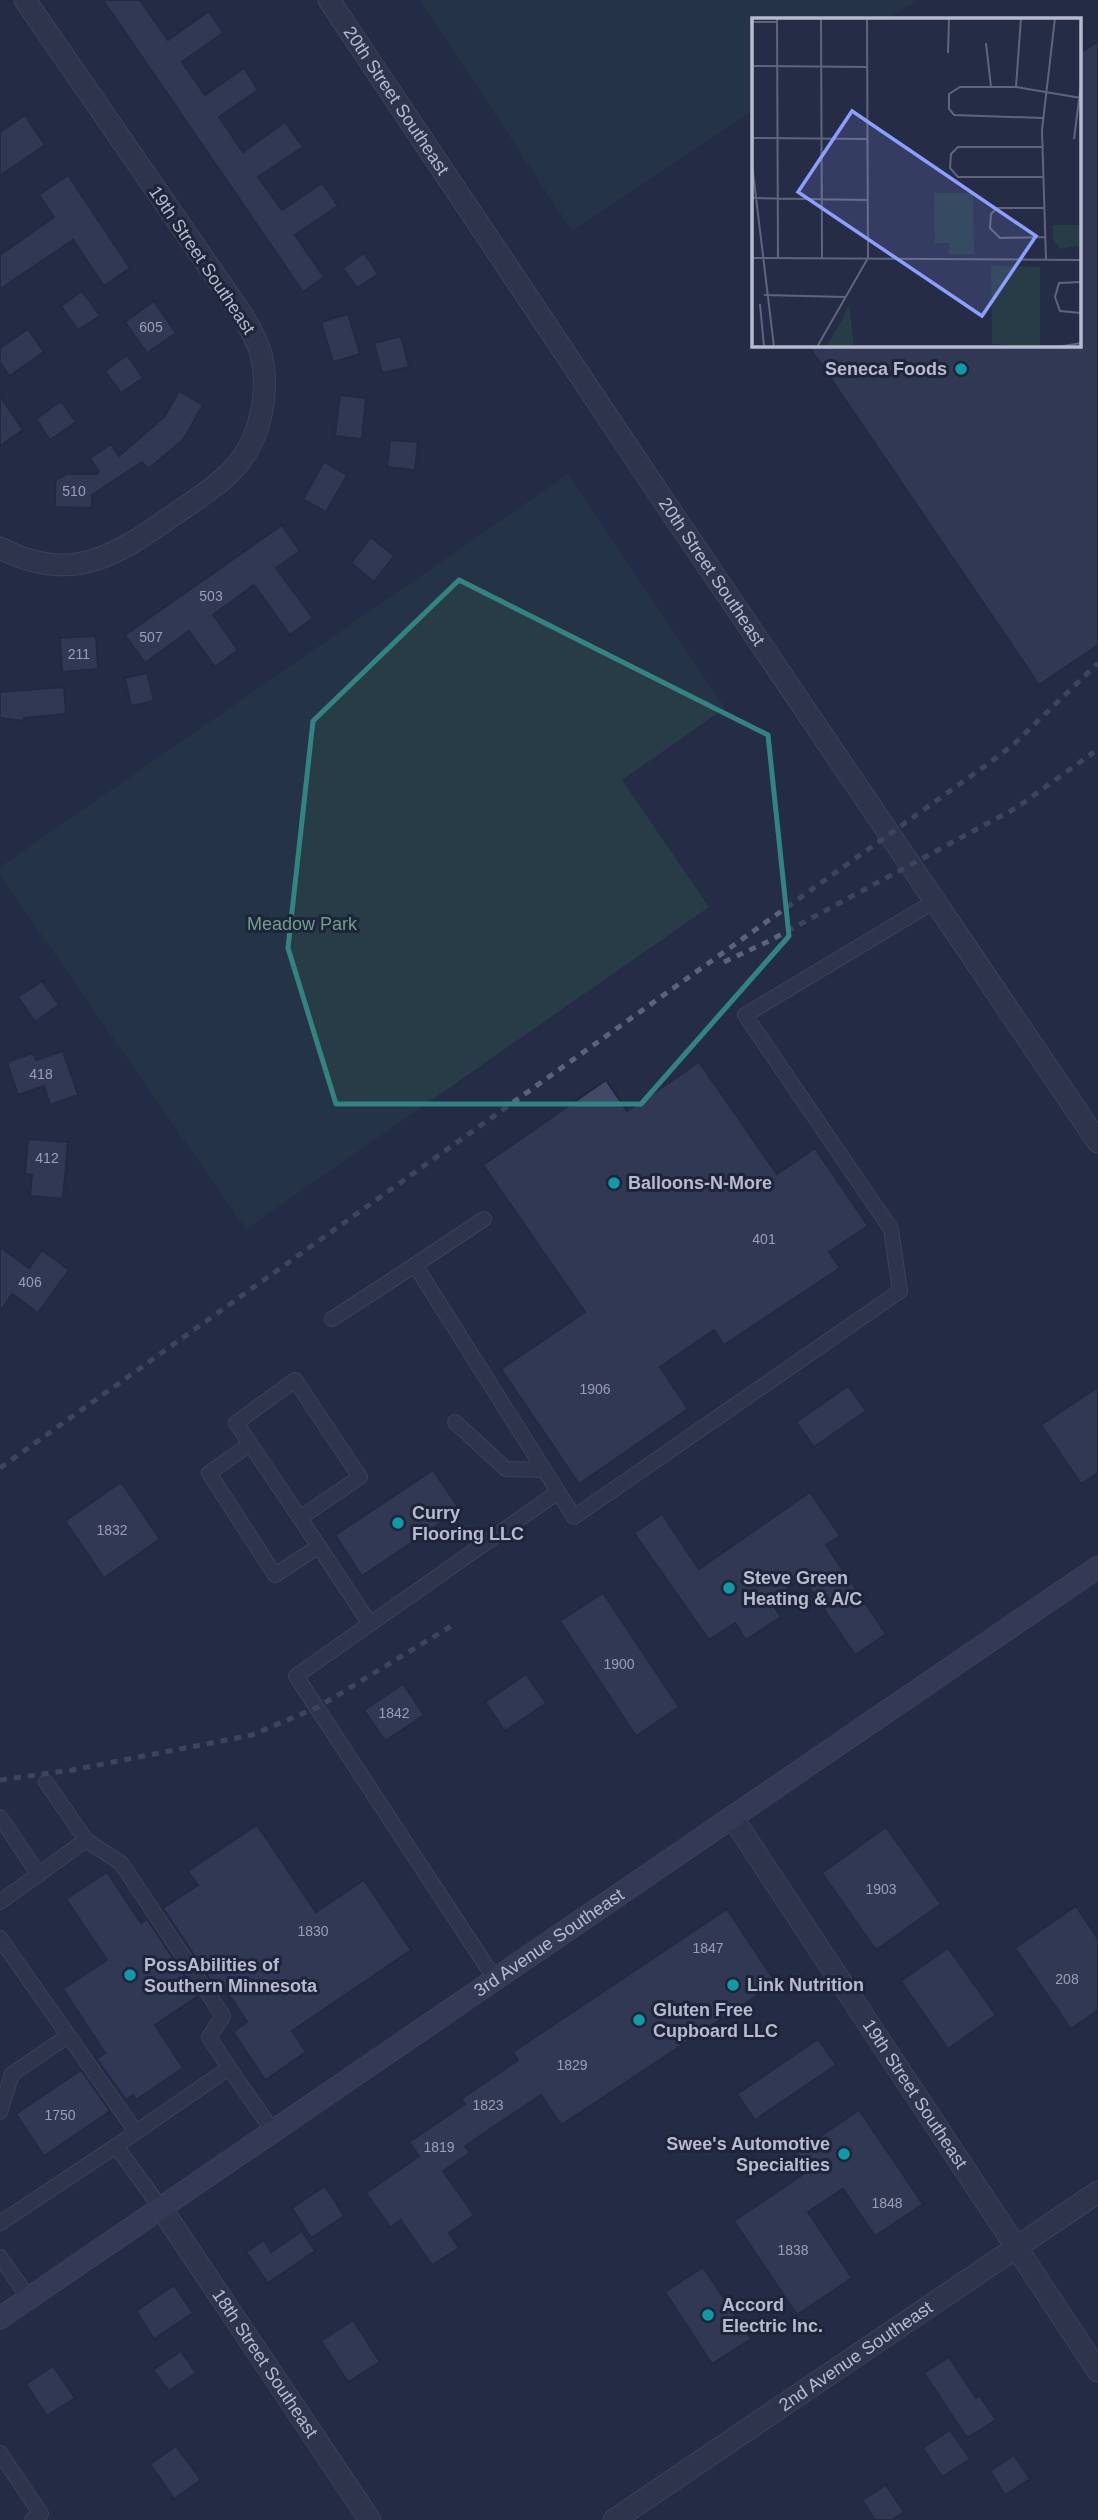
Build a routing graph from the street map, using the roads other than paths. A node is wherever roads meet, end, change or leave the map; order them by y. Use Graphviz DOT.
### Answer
graph roads {
  1 [pos="25,0"];
  2 [pos="328,0"];
  3 [pos="0,548"];
  4 [pos="935,901"];
  5 [pos="1098,1142"];
  6 [pos="484,1219"];
  7 [pos="415,1265"];
  8 [pos="332,1319"];
  9 [pos="455,1422"];
  10 [pos="250,1444"];
  11 [pos="543,1470"];
  12 [pos="558,1492"];
  13 [pos="300,1518"];
  14 [pos="319,1546"];
  15 [pos="1098,1567"];
  16 [pos="370,1624"];
  17 [pos="46,1782"];
  18 [pos="732,1816"];
  19 [pos="0,1817"];
  20 [pos="86,1840"];
  21 [pos="39,1875"];
  22 [pos="0,1902"];
  23 [pos="0,1938"];
  24 [pos="495,1979"];
  25 [pos="68,2036"];
  26 [pos="229,2068"];
  27 [pos="0,2112"];
  28 [pos="274,2131"];
  29 [pos="136,2132"];
  30 [pos="116,2146"];
  31 [pos="1098,2192"];
  32 [pos="161,2208"];
  33 [pos="0,2223"];
  34 [pos="1017,2247"];
  35 [pos="0,2258"];
  36 [pos="29,2298"];
  37 [pos="0,2318"];
  38 [pos="1098,2371"];
  39 [pos="0,2453"];
  40 [pos="33,2520"];
  41 [pos="370,2520"];
  42 [pos="614,2520"];
  1 -- 3 [label="street, 19th Street Southeast"];
  2 -- 4 [label="street, 20th Street Southeast"];
  4 -- 5 [label="street, 20th Street Southeast"];
  4 -- 12 [label="lane"];
  6 -- 7 [label="lane"];
  7 -- 8 [label="lane"];
  7 -- 11 [label="lane"];
  9 -- 11 [label="lane"];
  10 -- 13 [label="lane"];
  10 -- 13 [label="lane"];
  10 -- 14 [label="lane"];
  11 -- 12 [label="lane"];
  12 -- 16 [label="lane"];
  13 -- 14 [label="lane"];
  14 -- 16 [label="lane"];
  15 -- 18 [label="main road, 3rd Avenue Southeast"];
  16 -- 24 [label="lane"];
  17 -- 20 [label="lane"];
  18 -- 24 [label="main road, 3rd Avenue Southeast"];
  18 -- 34 [label="street, 19th Street Southeast"];
  19 -- 21 [label="lane"];
  20 -- 21 [label="lane"];
  20 -- 26 [label="lane"];
  21 -- 22 [label="lane"];
  23 -- 25 [label="lane"];
  24 -- 28 [label="main road, 3rd Avenue Southeast"];
  25 -- 27 [label="lane"];
  25 -- 29 [label="lane"];
  26 -- 28 [label="lane"];
  26 -- 29 [label="lane"];
  28 -- 32 [label="main road, 3rd Avenue Southeast"];
  29 -- 30 [label="lane"];
  30 -- 32 [label="lane"];
  30 -- 33 [label="lane"];
  31 -- 34 [label="street, 2nd Avenue Southeast"];
  32 -- 36 [label="main road, 3rd Avenue Southeast"];
  32 -- 41 [label="street, 18th Street Southeast"];
  34 -- 38 [label="street, 19th Street Southeast"];
  34 -- 42 [label="street, 2nd Avenue Southeast"];
  35 -- 36 [label="lane"];
  36 -- 37 [label="main road, 3rd Avenue Southeast"];
  39 -- 40 [label="lane"];
}
